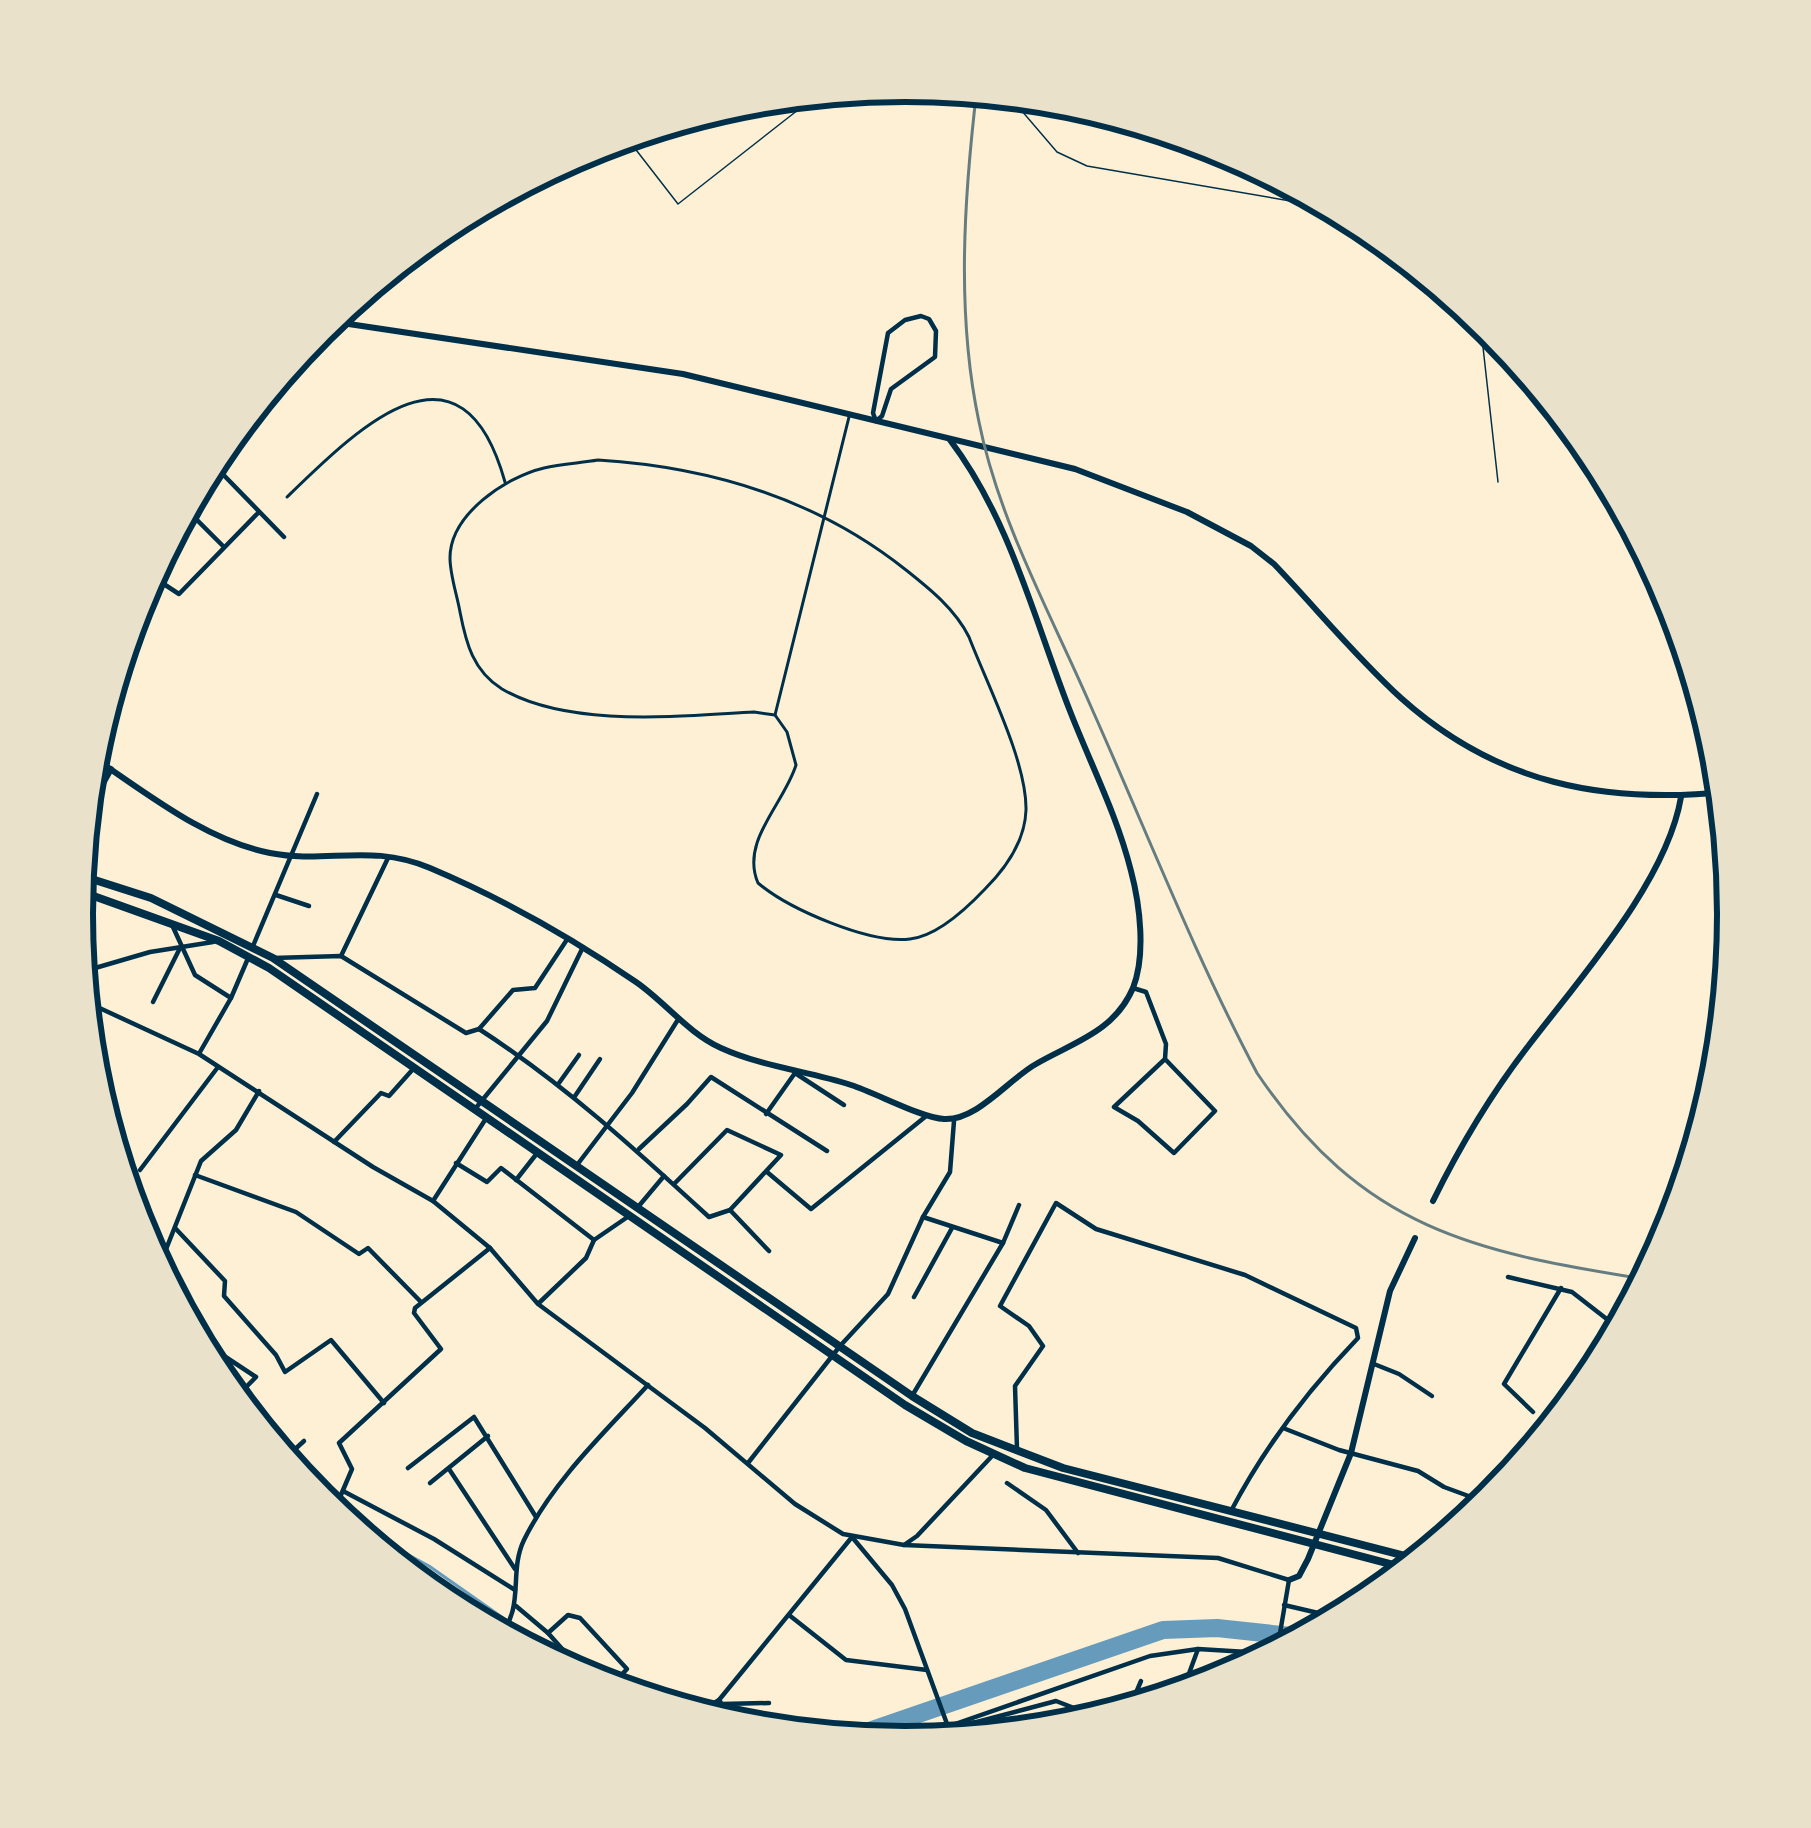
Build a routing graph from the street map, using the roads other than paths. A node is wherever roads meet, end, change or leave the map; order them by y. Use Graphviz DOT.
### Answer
graph roads {
  1 [pos="801,108"];
  2 [pos="1019,109"];
  3 [pos="635,148"];
  4 [pos="1297,202"];
  5 [pos="348,324"];
  6 [pos="1482,342"];
  7 [pos="849,415"];
  8 [pos="876,421"];
  9 [pos="950,440"];
  10 [pos="223,475"];
  11 [pos="1498,482"];
  12 [pos="506,484"];
  13 [pos="287,497"];
  14 [pos="259,512"];
  15 [pos="823,515"];
  16 [pos="196,520"];
  17 [pos="284,537"];
  18 [pos="224,547"];
  19 [pos="164,584"];
  20 [pos="775,715"];
  21 [pos="107,767"];
  22 [pos="112,770"];
  23 [pos="104,783"];
  24 [pos="317,794"];
  25 [pos="1709,794"];
  26 [pos="1681,796"];
  27 [pos="292,855"];
  28 [pos="389,855"];
  29 [pos="94,880"];
  30 [pos="276,895"];
  31 [pos="94,896"];
  32 [pos="309,906"];
  33 [pos="171,922"];
  34 [pos="568,938"];
  35 [pos="219,941"];
  36 [pos="584,947"];
  37 [pos="180,948"];
  38 [pos="251,951"];
  39 [pos="341,956"];
  40 [pos="273,958"];
  41 [pos="95,968"];
  42 [pos="1133,988"];
  43 [pos="231,998"];
  44 [pos="153,1002"];
  45 [pos="99,1008"];
  46 [pos="679,1018"];
  47 [pos="479,1030"];
  48 [pos="199,1054"];
  49 [pos="519,1055"];
  50 [pos="579,1055"];
  51 [pos="599,1059"];
  52 [pos="1165,1059"];
  53 [pos="218,1067"];
  54 [pos="414,1068"];
  55 [pos="795,1073"];
  56 [pos="559,1083"];
  57 [pos="260,1091"];
  58 [pos="575,1096"];
  59 [pos="482,1099"];
  60 [pos="844,1105"];
  61 [pos="475,1108"];
  62 [pos="766,1114"];
  63 [pos="928,1115"];
  64 [pos="488,1118"];
  65 [pos="953,1119"];
  66 [pos="609,1124"];
  67 [pos="334,1142"];
  68 [pos="639,1149"];
  69 [pos="827,1151"];
  70 [pos="538,1152"];
  71 [pos="456,1163"];
  72 [pos="577,1165"];
  73 [pos="140,1170"];
  74 [pos="767,1172"];
  75 [pos="195,1174"];
  76 [pos="664,1176"];
  77 [pos="516,1180"];
  78 [pos="674,1184"];
  79 [pos="433,1201"];
  80 [pos="1433,1202"];
  81 [pos="1019,1205"];
  82 [pos="638,1207"];
  83 [pos="730,1210"];
  84 [pos="629,1216"];
  85 [pos="923,1216"];
  86 [pos="952,1226"];
  87 [pos="176,1229"];
  88 [pos="1415,1238"];
  89 [pos="594,1240"];
  90 [pos="1003,1243"];
  91 [pos="490,1248"];
  92 [pos="166,1249"];
  93 [pos="769,1251"];
  94 [pos="1508,1277"];
  95 [pos="1561,1288"];
  96 [pos="914,1297"];
  97 [pos="421,1303"];
  98 [pos="538,1304"];
  99 [pos="1609,1321"];
  100 [pos="837,1351"];
  101 [pos="224,1355"];
  102 [pos="1374,1364"];
  103 [pos="647,1385"];
  104 [pos="245,1387"];
  105 [pos="911,1396"];
  106 [pos="1432,1396"];
  107 [pos="384,1403"];
  108 [pos="1533,1412"];
  109 [pos="1283,1428"];
  110 [pos="488,1436"];
  111 [pos="304,1441"];
  112 [pos="294,1449"];
  113 [pos="1017,1453"];
  114 [pos="1351,1453"];
  115 [pos="993,1455"];
  116 [pos="748,1463"];
  117 [pos="408,1468"];
  118 [pos="449,1469"];
  119 [pos="430,1483"];
  120 [pos="1007,1483"];
  121 [pos="344,1491"];
  122 [pos="1471,1497"];
  123 [pos="341,1498"];
  124 [pos="1231,1511"];
  125 [pos="536,1517"];
  126 [pos="1318,1532"];
  127 [pos="852,1537"];
  128 [pos="1314,1544"];
  129 [pos="904,1545"];
  130 [pos="1078,1553"];
  131 [pos="1404,1555"];
  132 [pos="1392,1565"];
  133 [pos="515,1569"];
  134 [pos="1289,1580"];
  135 [pos="517,1591"];
  136 [pos="516,1606"];
  137 [pos="1285,1606"];
  138 [pos="1322,1612"];
  139 [pos="789,1615"];
  140 [pos="509,1623"];
  141 [pos="548,1633"];
  142 [pos="1280,1635"];
  143 [pos="1198,1648"];
  144 [pos="564,1651"];
  145 [pos="1246,1652"];
  146 [pos="927,1670"];
  147 [pos="622,1675"];
  148 [pos="1188,1675"];
  149 [pos="1141,1681"];
  150 [pos="1136,1693"];
  151 [pos="719,1700"];
  152 [pos="713,1703"];
  153 [pos="769,1703"];
  154 [pos="1075,1708"];
  155 [pos="978,1723"];
  156 [pos="947,1725"];
  157 [pos="953,1725"];
  1 -- 3 [label="lane"];
  2 -- 4 [label="lane"];
  5 -- 7 [label="street"];
  6 -- 11 [label="lane"];
  7 -- 8 [label="street"];
  7 -- 15 [label="street"];
  8 -- 8 [label="street"];
  8 -- 9 [label="street"];
  9 -- 26 [label="street"];
  9 -- 42 [label="street"];
  10 -- 14 [label="street"];
  12 -- 13 [label="street"];
  12 -- 15 [label="street"];
  12 -- 20 [label="street"];
  14 -- 17 [label="street"];
  14 -- 18 [label="street"];
  15 -- 20 [label="street"];
  15 -- 20 [label="street"];
  16 -- 18 [label="street"];
  18 -- 19 [label="street"];
  21 -- 22 [label="street"];
  22 -- 23 [label="street"];
  22 -- 27 [label="street"];
  24 -- 27 [label="street"];
  25 -- 26 [label="street"];
  26 -- 80 [label="street"];
  27 -- 28 [label="street"];
  27 -- 30 [label="street"];
  28 -- 34 [label="street"];
  28 -- 39 [label="street"];
  29 -- 38 [label="highway"];
  30 -- 32 [label="street"];
  30 -- 38 [label="street"];
  31 -- 33 [label="highway"];
  33 -- 35 [label="highway"];
  33 -- 37 [label="street"];
  34 -- 36 [label="street"];
  34 -- 47 [label="street"];
  35 -- 37 [label="street"];
  35 -- 38 [label="highway"];
  36 -- 46 [label="street"];
  36 -- 49 [label="street"];
  37 -- 41 [label="street"];
  37 -- 43 [label="street"];
  37 -- 44 [label="street"];
  38 -- 40 [label="highway"];
  38 -- 43 [label="street"];
  38 -- 54 [label="highway"];
  39 -- 40 [label="street"];
  39 -- 47 [label="street"];
  40 -- 59 [label="highway"];
  42 -- 52 [label="street"];
  42 -- 65 [label="street"];
  43 -- 48 [label="street"];
  45 -- 48 [label="street"];
  46 -- 55 [label="street"];
  46 -- 66 [label="street"];
  47 -- 49 [label="street"];
  48 -- 53 [label="street"];
  49 -- 56 [label="street"];
  49 -- 59 [label="street"];
  50 -- 56 [label="street"];
  51 -- 58 [label="street"];
  52 -- 52 [label="street"];
  53 -- 57 [label="street"];
  53 -- 73 [label="street"];
  54 -- 61 [label="highway"];
  54 -- 67 [label="street"];
  55 -- 60 [label="street"];
  55 -- 62 [label="street"];
  55 -- 63 [label="street"];
  56 -- 58 [label="street"];
  57 -- 67 [label="street"];
  57 -- 75 [label="street"];
  58 -- 66 [label="street"];
  59 -- 61 [label="street"];
  59 -- 72 [label="highway"];
  61 -- 64 [label="highway"];
  62 -- 68 [label="street"];
  62 -- 69 [label="street"];
  63 -- 65 [label="street"];
  63 -- 74 [label="street"];
  64 -- 70 [label="highway"];
  64 -- 71 [label="street"];
  65 -- 85 [label="street"];
  66 -- 68 [label="street"];
  66 -- 72 [label="street"];
  67 -- 79 [label="street"];
  68 -- 76 [label="street"];
  70 -- 77 [label="street"];
  70 -- 84 [label="highway"];
  71 -- 77 [label="street"];
  71 -- 79 [label="street"];
  72 -- 82 [label="highway"];
  74 -- 78 [label="street"];
  74 -- 83 [label="street"];
  75 -- 87 [label="street"];
  75 -- 97 [label="street"];
  76 -- 78 [label="street"];
  76 -- 82 [label="street"];
  77 -- 89 [label="street"];
  78 -- 83 [label="street"];
  79 -- 91 [label="street"];
  81 -- 90 [label="street"];
  82 -- 100 [label="highway"];
  83 -- 93 [label="street"];
  84 -- 89 [label="street"];
  84 -- 100 [label="highway"];
  85 -- 86 [label="street"];
  85 -- 100 [label="street"];
  86 -- 90 [label="street"];
  86 -- 96 [label="street"];
  87 -- 92 [label="street"];
  87 -- 107 [label="street"];
  88 -- 102 [label="street"];
  89 -- 98 [label="street"];
  90 -- 105 [label="street"];
  91 -- 97 [label="street"];
  91 -- 98 [label="street"];
  94 -- 95 [label="street"];
  95 -- 99 [label="street"];
  95 -- 108 [label="street"];
  97 -- 107 [label="street"];
  98 -- 103 [label="street"];
  100 -- 105 [label="highway"];
  100 -- 115 [label="highway"];
  100 -- 116 [label="street"];
  101 -- 104 [label="street"];
  102 -- 106 [label="street"];
  102 -- 114 [label="street"];
  103 -- 116 [label="street"];
  103 -- 125 [label="street"];
  105 -- 113 [label="highway"];
  107 -- 121 [label="street"];
  109 -- 113 [label="street"];
  109 -- 114 [label="street"];
  109 -- 124 [label="street"];
  110 -- 117 [label="street"];
  110 -- 118 [label="street"];
  110 -- 125 [label="street"];
  111 -- 112 [label="street"];
  113 -- 124 [label="highway"];
  114 -- 122 [label="street"];
  114 -- 126 [label="street"];
  115 -- 128 [label="highway"];
  115 -- 129 [label="street"];
  116 -- 127 [label="street"];
  118 -- 119 [label="street"];
  118 -- 133 [label="street"];
  120 -- 130 [label="street"];
  121 -- 123 [label="street"];
  121 -- 135 [label="street"];
  124 -- 126 [label="highway"];
  125 -- 133 [label="street"];
  126 -- 128 [label="street"];
  126 -- 131 [label="highway"];
  127 -- 129 [label="street"];
  127 -- 139 [label="street"];
  127 -- 146 [label="street"];
  128 -- 132 [label="highway"];
  128 -- 134 [label="street"];
  129 -- 130 [label="street"];
  130 -- 134 [label="street"];
  133 -- 135 [label="street"];
  134 -- 137 [label="street"];
  135 -- 136 [label="street"];
  136 -- 140 [label="street"];
  136 -- 141 [label="street"];
  137 -- 138 [label="street"];
  137 -- 142 [label="street"];
  139 -- 146 [label="street"];
  139 -- 151 [label="street"];
  141 -- 144 [label="street"];
  141 -- 147 [label="street"];
  143 -- 145 [label="street"];
  143 -- 148 [label="street"];
  143 -- 157 [label="street"];
  146 -- 156 [label="street"];
  149 -- 150 [label="street"];
  151 -- 152 [label="street"];
  151 -- 153 [label="street"];
  154 -- 155 [label="street"];
}
